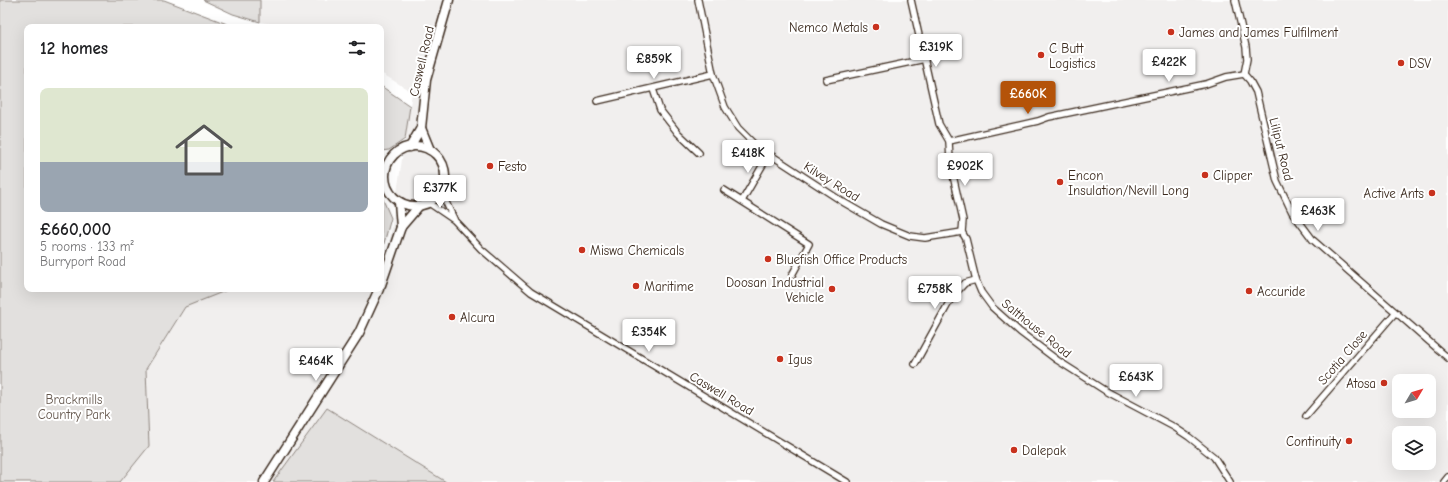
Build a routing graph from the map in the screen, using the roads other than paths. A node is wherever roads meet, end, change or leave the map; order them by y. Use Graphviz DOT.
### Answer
graph roads {
  1 [pos="449,0"];
  2 [pos="698,0"];
  3 [pos="911,0"];
  4 [pos="1235,0"];
  5 [pos="925,59"];
  6 [pos="713,74"];
  7 [pos="1244,74"];
  8 [pos="826,80"];
  9 [pos="653,89"];
  10 [pos="597,101"];
  11 [pos="421,128"];
  12 [pos="949,141"];
  13 [pos="410,146"];
  14 [pos="430,150"];
  15 [pos="699,153"];
  16 [pos="769,154"];
  17 [pos="724,190"];
  18 [pos="441,192"];
  19 [pos="399,202"];
  20 [pos="742,202"];
  21 [pos="429,203"];
  22 [pos="419,206"];
  23 [pos="454,220"];
  24 [pos="401,227"];
  25 [pos="962,232"];
  26 [pos="384,276"];
  27 [pos="792,276"];
  28 [pos="976,280"];
  29 [pos="378,292"];
  30 [pos="1395,313"];
  31 [pos="1448,358"];
  32 [pos="915,364"];
  33 [pos="1306,416"];
  34 [pos="1448,477"];
  35 [pos="264,482"];
  36 [pos="847,482"];
  37 [pos="1230,482"];
  38 [pos="1444,482"];
  1 -- 11 [label="street, Caswell Road"];
  2 -- 6 [label="street, Kilvey Road"];
  3 -- 5 [label="street, Salthouse Road"];
  4 -- 7 [label="street"];
  5 -- 8 [label="street"];
  5 -- 12 [label="street, Salthouse Road"];
  6 -- 9 [label="street"];
  6 -- 16 [label="street, Kilvey Road"];
  7 -- 12 [label="street"];
  7 -- 30 [label="street, Liliput Road"];
  9 -- 10 [label="street"];
  9 -- 15 [label="street"];
  11 -- 13 [label="street, Caswell Road"];
  11 -- 14 [label="street, Caswell Road"];
  12 -- 25 [label="street, Salthouse Road"];
  13 -- 14 [label="street"];
  13 -- 19 [label="street"];
  14 -- 18 [label="street"];
  16 -- 20 [label="street"];
  16 -- 25 [label="street, Kilvey Road"];
  17 -- 20 [label="street"];
  18 -- 21 [label="street"];
  18 -- 23 [label="street, Caswell Road"];
  19 -- 22 [label="street"];
  19 -- 24 [label="street"];
  20 -- 27 [label="street"];
  21 -- 22 [label="street"];
  21 -- 23 [label="street, Caswell Road"];
  22 -- 24 [label="street"];
  23 -- 36 [label="street, Caswell Road"];
  24 -- 26 [label="street"];
  25 -- 28 [label="street, Salthouse Road"];
  28 -- 32 [label="street"];
  28 -- 37 [label="street, Salthouse Road"];
  29 -- 35 [label="street"];
  30 -- 31 [label="street, Liliput Road"];
  30 -- 33 [label="street, Scotia Close"];
  34 -- 38 [label="street"];
}
